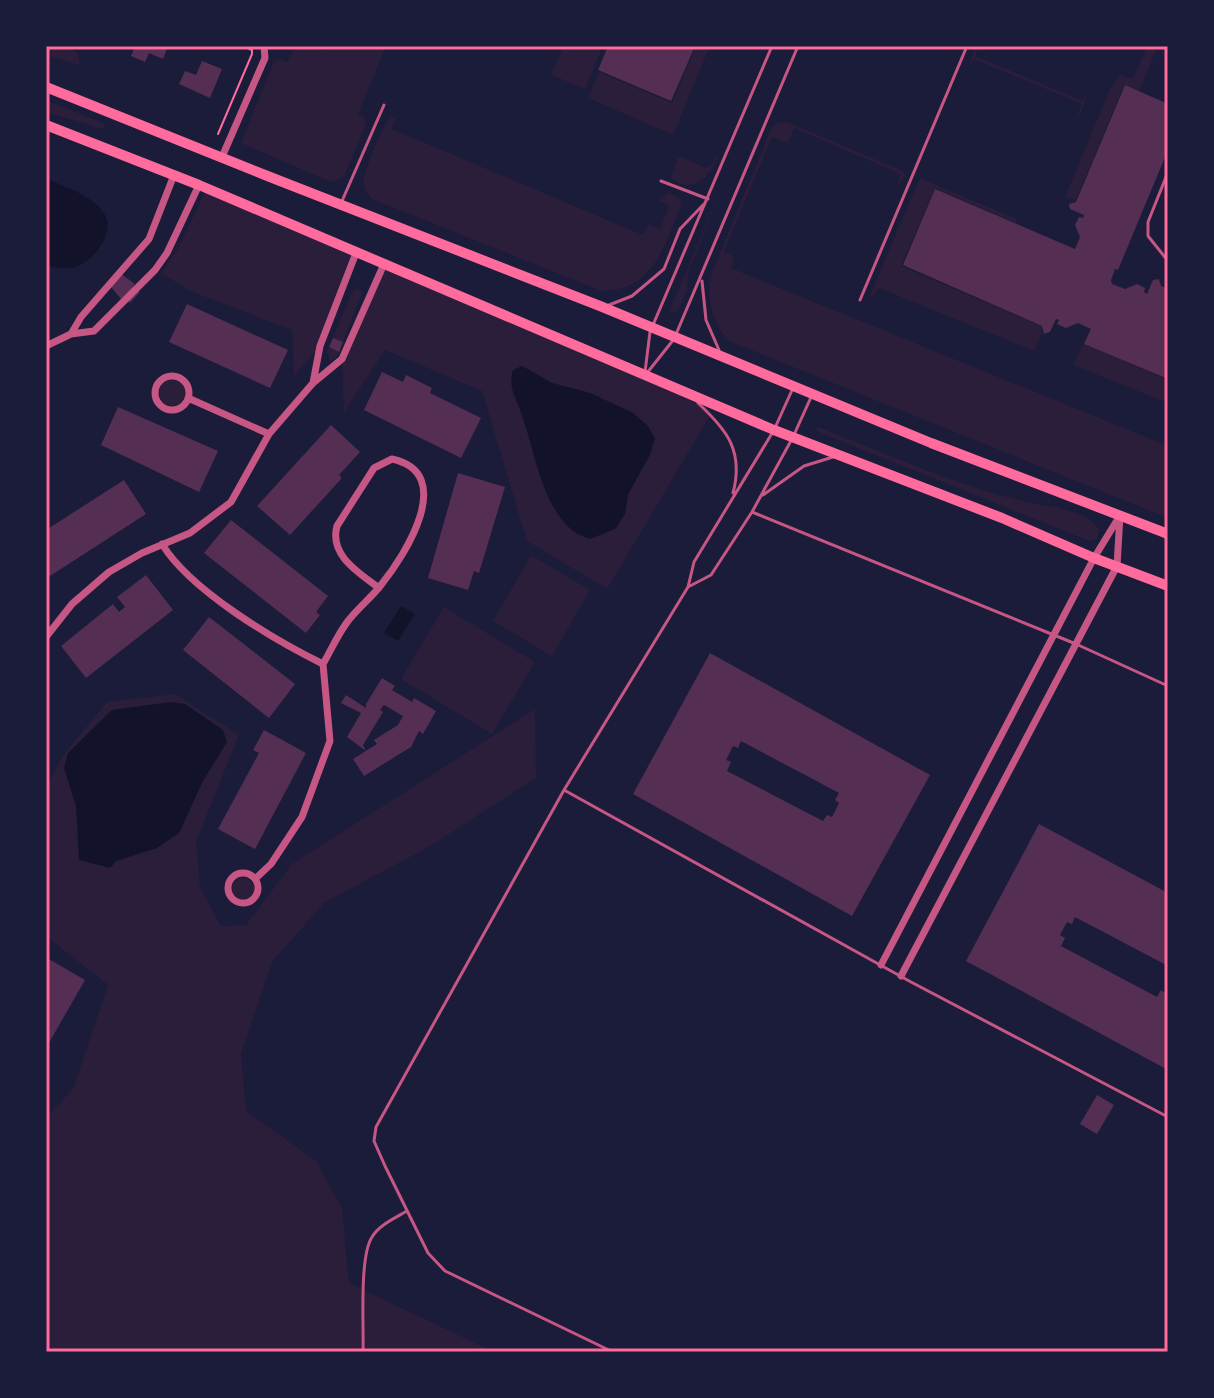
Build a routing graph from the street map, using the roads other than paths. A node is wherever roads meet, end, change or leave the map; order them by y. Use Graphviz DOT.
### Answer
graph roads {
  1 [pos="264,46"];
  2 [pos="772,46"];
  3 [pos="798,46"];
  4 [pos="967,46"];
  5 [pos="46,87"];
  6 [pos="384,105"];
  7 [pos="46,125"];
  8 [pos="222,157"];
  9 [pos="1168,172"];
  10 [pos="174,175"];
  11 [pos="661,181"];
  12 [pos="199,185"];
  13 [pos="707,200"];
  14 [pos="341,205"];
  15 [pos="356,253"];
  16 [pos="1168,261"];
  17 [pos="384,264"];
  18 [pos="701,278"];
  19 [pos="860,300"];
  20 [pos="600,306"];
  21 [pos="651,329"];
  22 [pos="71,334"];
  23 [pos="674,339"];
  24 [pos="46,346"];
  25 [pos="727,360"];
  26 [pos="645,376"];
  27 [pos="313,383"];
  28 [pos="794,385"];
  29 [pos="813,393"];
  30 [pos="690,395"];
  31 [pos="188,398"];
  32 [pos="774,430"];
  33 [pos="269,434"];
  34 [pos="793,437"];
  35 [pos="840,455"];
  36 [pos="760,497"];
  37 [pos="732,498"];
  38 [pos="752,512"];
  39 [pos="1120,515"];
  40 [pos="1168,534"];
  41 [pos="162,544"];
  42 [pos="1094,558"];
  43 [pos="1117,566"];
  44 [pos="1168,586"];
  45 [pos="688,587"];
  46 [pos="379,588"];
  47 [pos="1055,635"];
  48 [pos="46,637"];
  49 [pos="1076,644"];
  50 [pos="323,664"];
  51 [pos="1168,686"];
  52 [pos="564,790"];
  53 [pos="255,879"];
  54 [pos="881,965"];
  55 [pos="901,976"];
  56 [pos="1168,1117"];
  57 [pos="407,1211"];
  58 [pos="363,1352"];
  59 [pos="613,1352"];
  1 -- 8 [label="street"];
  2 -- 13 [label="lane"];
  3 -- 18 [label="lane"];
  4 -- 19 [label="lane"];
  5 -- 8 [label="main road"];
  6 -- 14 [label="lane"];
  7 -- 10 [label="main road"];
  8 -- 14 [label="main road"];
  9 -- 16 [label="lane"];
  10 -- 12 [label="main road"];
  10 -- 22 [label="street"];
  11 -- 13 [label="lane"];
  12 -- 15 [label="main road"];
  12 -- 22 [label="street"];
  13 -- 20 [label="lane"];
  13 -- 21 [label="lane"];
  14 -- 20 [label="main road"];
  15 -- 17 [label="main road"];
  15 -- 27 [label="street"];
  17 -- 26 [label="main road"];
  17 -- 27 [label="street"];
  18 -- 23 [label="lane"];
  18 -- 25 [label="lane"];
  20 -- 21 [label="main road"];
  21 -- 23 [label="main road"];
  21 -- 26 [label="lane"];
  22 -- 24 [label="street"];
  23 -- 25 [label="main road"];
  23 -- 26 [label="lane"];
  25 -- 28 [label="main road"];
  26 -- 30 [label="main road"];
  27 -- 33 [label="street"];
  28 -- 29 [label="main road"];
  28 -- 32 [label="lane"];
  29 -- 34 [label="lane"];
  29 -- 39 [label="main road"];
  30 -- 32 [label="main road"];
  30 -- 37 [label="lane"];
  31 -- 31 [label="street"];
  31 -- 33 [label="street"];
  32 -- 34 [label="main road"];
  32 -- 37 [label="lane"];
  33 -- 41 [label="street"];
  34 -- 35 [label="main road"];
  34 -- 36 [label="lane"];
  35 -- 36 [label="lane"];
  35 -- 42 [label="main road"];
  36 -- 38 [label="lane"];
  37 -- 45 [label="lane"];
  38 -- 45 [label="lane"];
  38 -- 47 [label="lane"];
  39 -- 40 [label="main road"];
  39 -- 42 [label="street"];
  39 -- 43 [label="street"];
  41 -- 48 [label="street"];
  41 -- 50 [label="street"];
  42 -- 43 [label="main road"];
  42 -- 47 [label="street"];
  43 -- 44 [label="main road"];
  43 -- 49 [label="street"];
  45 -- 52 [label="lane"];
  46 -- 46 [label="street"];
  46 -- 50 [label="street"];
  47 -- 49 [label="lane"];
  47 -- 54 [label="street"];
  49 -- 51 [label="lane"];
  49 -- 55 [label="street"];
  50 -- 53 [label="street"];
  52 -- 54 [label="lane"];
  52 -- 57 [label="lane"];
  53 -- 53 [label="street"];
  54 -- 55 [label="lane"];
  55 -- 56 [label="lane"];
  57 -- 58 [label="lane"];
  57 -- 59 [label="lane"];
}
